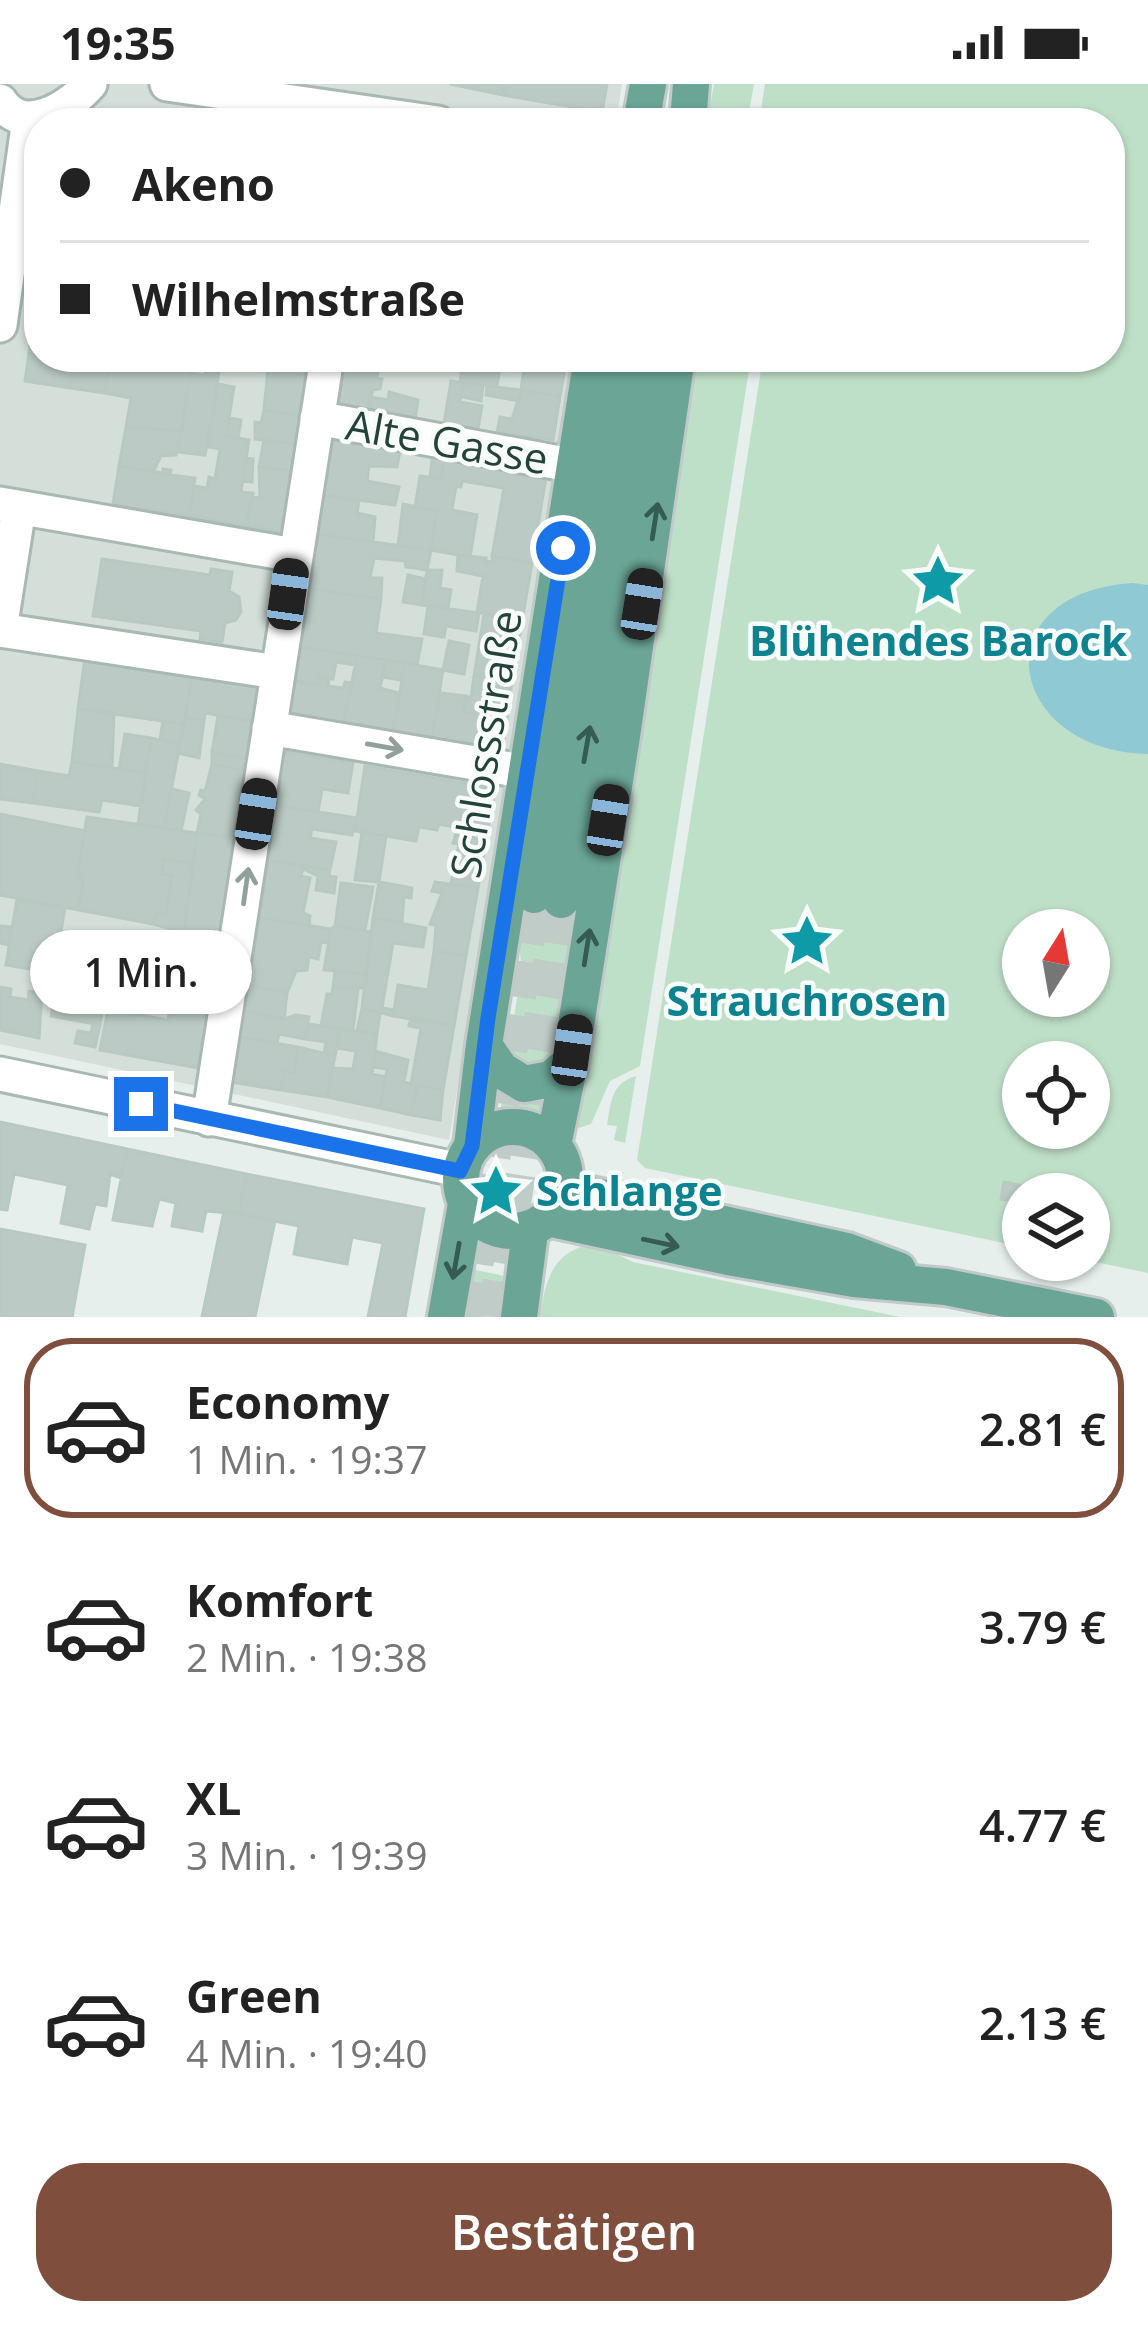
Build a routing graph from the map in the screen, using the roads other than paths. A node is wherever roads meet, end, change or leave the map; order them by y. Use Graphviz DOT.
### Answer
graph roads {
  1 [pos="90,84"];
  2 [pos="167,84"];
  3 [pos="60,108"];
  4 [pos="312,108"];
  5 [pos="14,110"];
  6 [pos="0,326"];
  7 [pos="325,372"];
  8 [pos="590,372"];
  9 [pos="619,372"];
  10 [pos="648,372"];
  11 [pos="675,372"];
  12 [pos="317,418"];
  13 [pos="576,466"];
  14 [pos="10,506"];
  15 [pos="294,555"];
  16 [pos="277,673"];
  17 [pos="269,728"];
  18 [pos="527,772"];
  19 [pos="484,1045"];
  20 [pos="570,1064"];
  21 [pos="0,1074"];
  22 [pos="209,1119"];
  23 [pos="553,1145"];
  24 [pos="466,1174"];
  25 [pos="547,1213"];
  26 [pos="446,1317"];
  27 [pos="519,1317"];
  28 [pos="1096,1317"];
  1 -- 3 [label="street"];
  2 -- 4 [label="street"];
  5 -- 6 [label="street"];
  7 -- 12 [label="street"];
  8 -- 13 [label="main road, Schlossstraße"];
  9 -- 10 [label="main road, Schlossstraße, one-way"];
  20 -- 11 [label="main road, one-way"];
  12 -- 13 [label="street, Alte Gasse"];
  12 -- 15 [label="street"];
  13 -- 18 [label="main road, Schlossstraße"];
  14 -- 15 [label="street"];
  14 -- 16 [label="street"];
  15 -- 16 [label="street"];
  16 -- 17 [label="street"];
  17 -- 18 [label="street, one-way"];
  22 -- 17 [label="street, one-way"];
  18 -- 19 [label="main road, Schlossstraße"];
  19 -- 20 [label="main road"];
  19 -- 24 [label="main road, Schlossstraße"];
  20 -- 23 [label="main road"];
  21 -- 22 [label="street"];
  22 -- 24 [label="street"];
  23 -- 24 [label="main road"];
  23 -- 25 [label="main road"];
  24 -- 25 [label="main road"];
  24 -- 26 [label="main road, Schlossstraße, one-way"];
  25 -- 27 [label="main road"];
  25 -- 28 [label="main road"];
}
